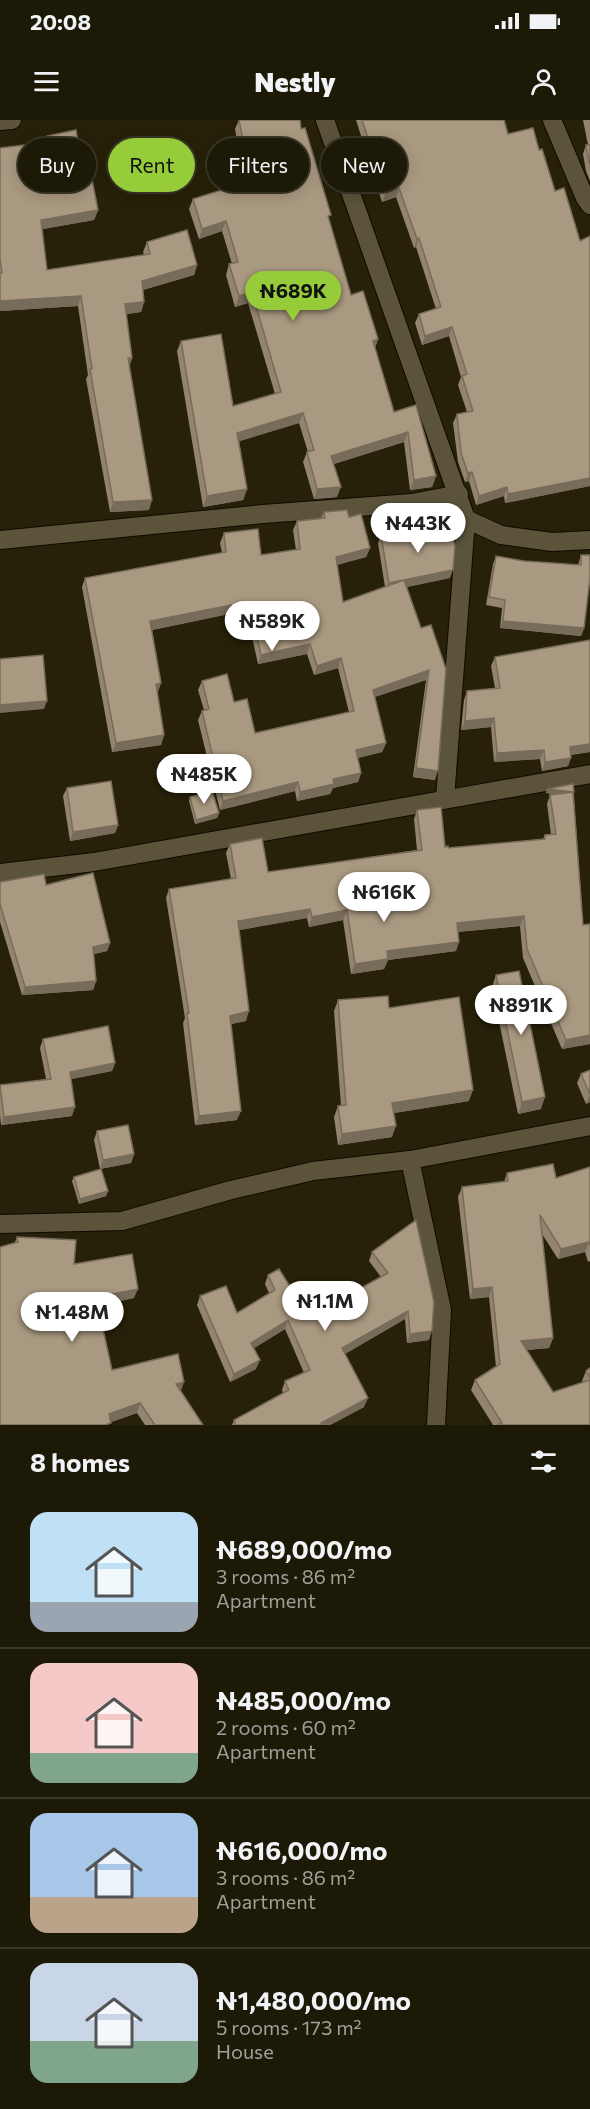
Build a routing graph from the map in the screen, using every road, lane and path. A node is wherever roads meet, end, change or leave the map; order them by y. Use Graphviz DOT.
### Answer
graph roads {
  1 [pos="12,120"];
  2 [pos="325,120"];
  3 [pos="552,120"];
  4 [pos="0,121"];
  5 [pos="590,205"];
  6 [pos="459,494"];
  7 [pos="466,519"];
  8 [pos="0,540"];
  9 [pos="590,540"];
  10 [pos="590,774"];
  11 [pos="445,799"];
  12 [pos="0,873"];
  13 [pos="590,1126"];
  14 [pos="410,1161"];
  15 [pos="0,1224"];
  16 [pos="436,1425"];
  1 -- 4 [label="street"];
  2 -- 6 [label="street"];
  3 -- 5 [label="street"];
  6 -- 7 [label="street"];
  6 -- 8 [label="street"];
  7 -- 9 [label="street"];
  7 -- 11 [label="street"];
  10 -- 11 [label="street"];
  11 -- 12 [label="street"];
  13 -- 14 [label="street"];
  14 -- 15 [label="street"];
  14 -- 16 [label="street"];
}
